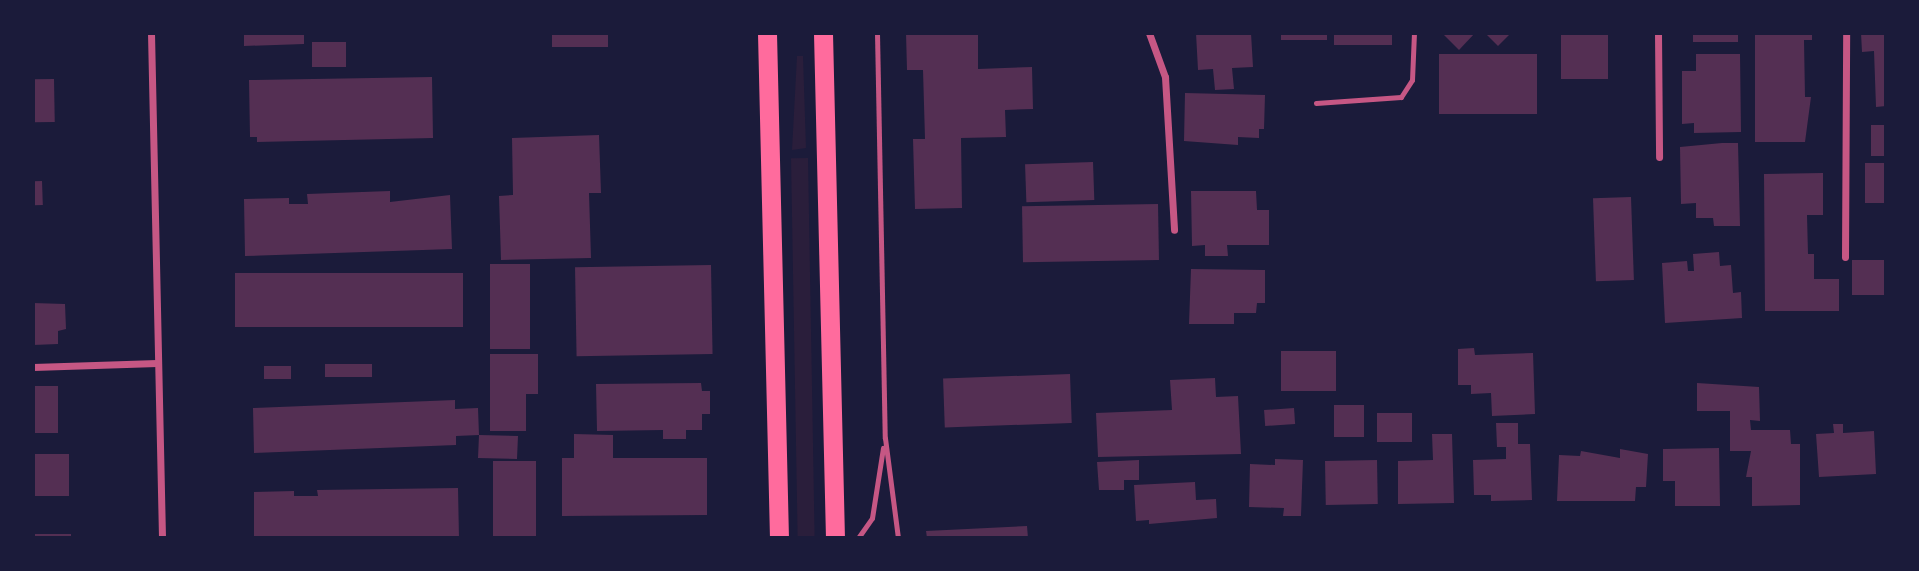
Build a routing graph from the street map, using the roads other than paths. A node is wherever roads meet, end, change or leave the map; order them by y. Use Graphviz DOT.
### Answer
graph roads {
  1 [pos="150,33"];
  2 [pos="767,33"];
  3 [pos="823,33"];
  4 [pos="877,33"];
  5 [pos="1149,33"];
  6 [pos="1414,33"];
  7 [pos="1658,33"];
  8 [pos="1846,33"];
  9 [pos="1316,103"];
  10 [pos="1659,157"];
  11 [pos="1174,230"];
  12 [pos="1845,257"];
  13 [pos="157,363"];
  14 [pos="33,367"];
  15 [pos="885,438"];
  16 [pos="162,538"];
  17 [pos="779,538"];
  18 [pos="835,538"];
  19 [pos="858,538"];
  20 [pos="898,538"];
  1 -- 13 [label="street"];
  2 -- 17 [label="highway"];
  3 -- 18 [label="highway"];
  4 -- 15 [label="lane"];
  5 -- 11 [label="street"];
  6 -- 9 [label="lane"];
  7 -- 10 [label="street"];
  8 -- 12 [label="street"];
  13 -- 14 [label="street"];
  13 -- 16 [label="street"];
  15 -- 19 [label="lane"];
  15 -- 20 [label="lane"];
}
